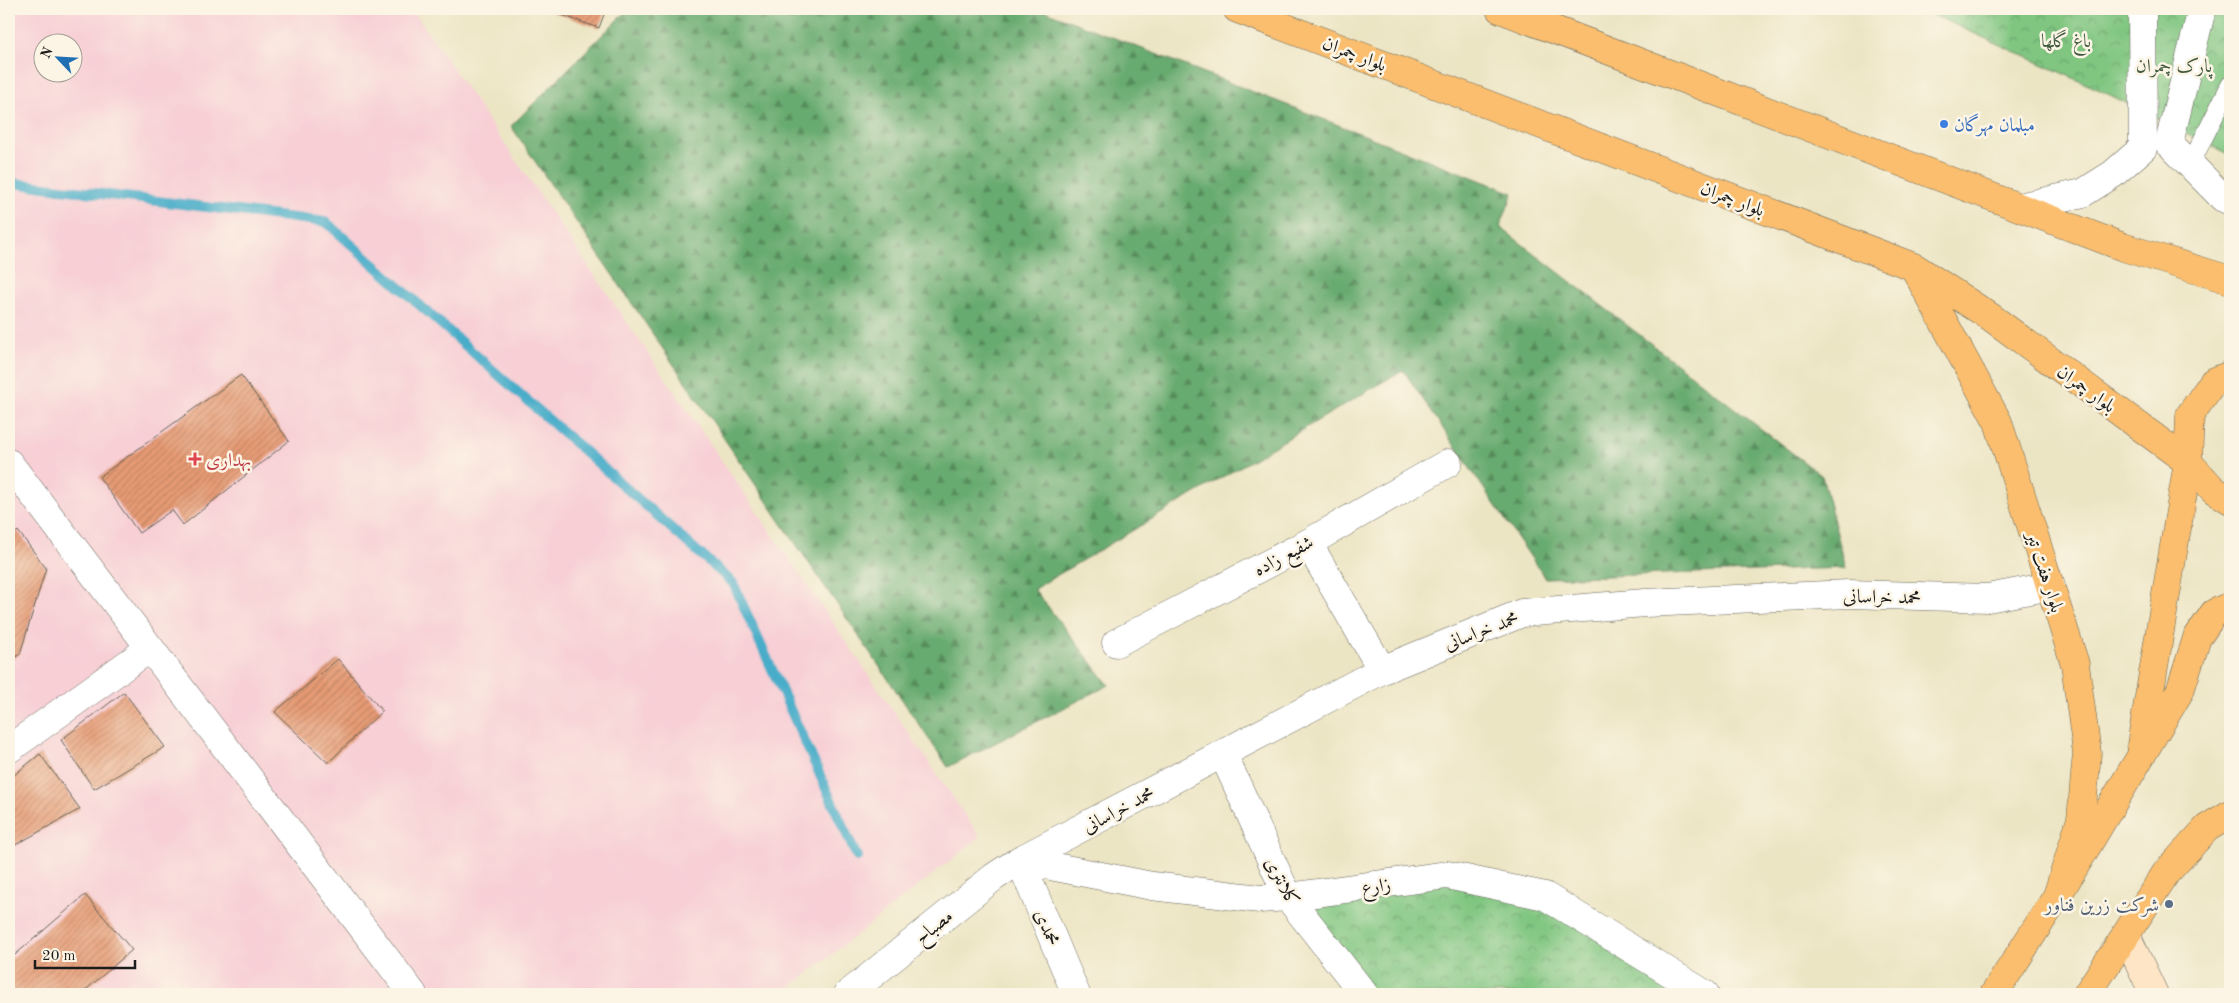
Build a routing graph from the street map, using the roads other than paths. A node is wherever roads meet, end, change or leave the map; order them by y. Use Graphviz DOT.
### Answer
graph roads {
  1 [pos="1237,9"];
  2 [pos="1500,9"];
  3 [pos="2142,9"];
  4 [pos="2202,9"];
  5 [pos="2230,85"];
  6 [pos="2156,146"];
  7 [pos="2191,163"];
  8 [pos="2230,201"];
  9 [pos="2019,207"];
  10 [pos="1914,267"];
  11 [pos="2230,280"];
  12 [pos="2230,375"];
  13 [pos="2188,462"];
  14 [pos="9,463"];
  15 [pos="1448,463"];
  16 [pos="2230,500"];
  17 [pos="1308,542"];
  18 [pos="2051,586"];
  19 [pos="2230,606"];
  20 [pos="1116,643"];
  21 [pos="150,648"];
  22 [pos="1382,670"];
  23 [pos="9,748"];
  24 [pos="1223,754"];
  25 [pos="2138,762"];
  26 [pos="2230,802"];
  27 [pos="2230,814"];
  28 [pos="2207,828"];
  29 [pos="1020,860"];
  30 [pos="2057,896"];
  31 [pos="1288,897"];
  32 [pos="2126,935"];
  33 [pos="413,994"];
  34 [pos="848,994"];
  35 [pos="1076,994"];
  36 [pos="1364,994"];
  37 [pos="1705,994"];
  38 [pos="1994,994"];
  39 [pos="2087,994"];
  40 [pos="2154,994"];
  1 -- 10 [label="main road, بلوار چمران"];
  2 -- 9 [label="main road"];
  3 -- 6 [label="street"];
  4 -- 6 [label="street"];
  5 -- 7 [label="lane"];
  6 -- 7 [label="street"];
  6 -- 9 [label="street"];
  7 -- 8 [label="street"];
  9 -- 11 [label="main road"];
  10 -- 13 [label="main road, بلوار چمران"];
  10 -- 18 [label="main road, بلوار هفت تیر"];
  12 -- 13 [label="main road"];
  13 -- 16 [label="main road, بلوار چمران"];
  13 -- 25 [label="main road"];
  14 -- 21 [label="street"];
  15 -- 17 [label="street, شفیع زاده"];
  17 -- 20 [label="street, شفیع زاده"];
  17 -- 22 [label="street"];
  18 -- 22 [label="street, محمد خراسانی"];
  18 -- 30 [label="main road, بلوار هفت تیر"];
  19 -- 25 [label="main road, بلوار هفت تیر"];
  21 -- 23 [label="street"];
  21 -- 33 [label="street"];
  22 -- 24 [label="street, محمد خراسانی"];
  24 -- 29 [label="street, محمد خراسانی"];
  24 -- 31 [label="street, کلانتری"];
  25 -- 30 [label="main road, بلوار هفت تیر"];
  26 -- 28 [label="main road"];
  27 -- 28 [label="main road"];
  28 -- 32 [label="main road"];
  29 -- 31 [label="street, زارع"];
  29 -- 34 [label="street, مصباح"];
  29 -- 35 [label="street, محمدی"];
  30 -- 38 [label="main road, بلوار هفت تیر"];
  31 -- 36 [label="street, کلانتری"];
  31 -- 37 [label="street, زارع"];
  32 -- 39 [label="main road"];
  32 -- 40 [label="main road"];
}
